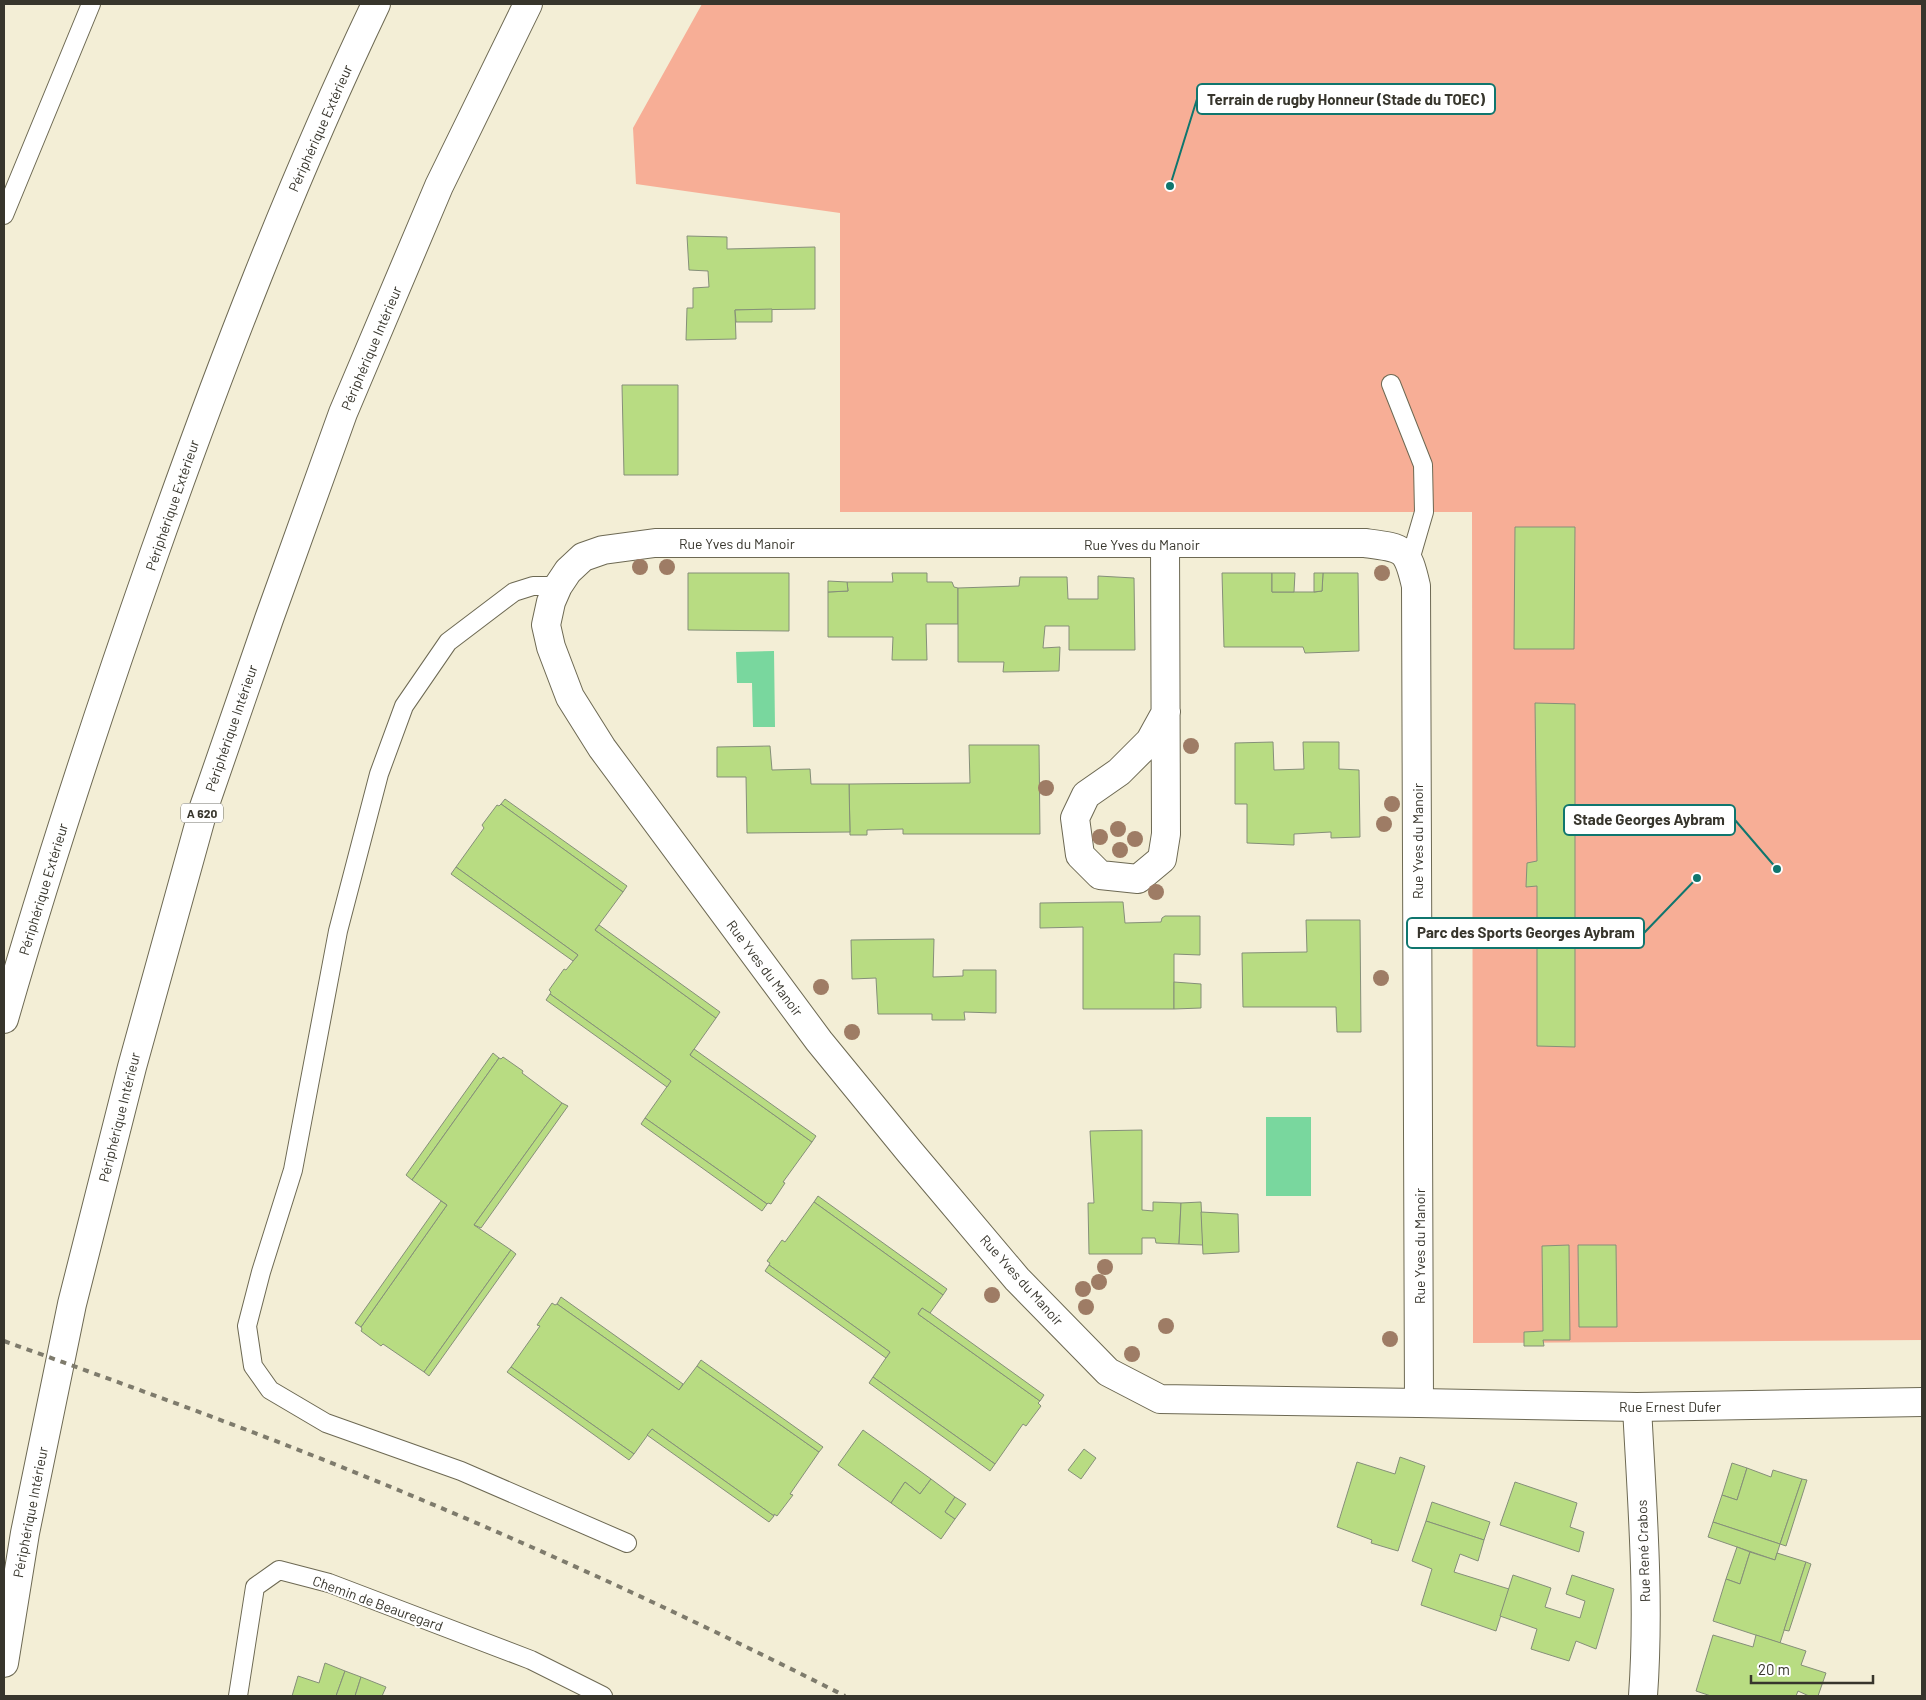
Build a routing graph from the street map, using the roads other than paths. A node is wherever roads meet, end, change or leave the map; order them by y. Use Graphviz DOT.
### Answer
graph roads {
  1 [pos="90,4"];
  2 [pos="376,4"];
  3 [pos="528,4"];
  4 [pos="5,207"];
  5 [pos="1391,384"];
  6 [pos="1165,544"];
  7 [pos="1410,560"];
  8 [pos="558,586"];
  9 [pos="1166,712"];
  10 [pos="4,1019"];
  11 [pos="1922,1402"];
  12 [pos="1419,1403"];
  13 [pos="1637,1406"];
  14 [pos="626,1543"];
  15 [pos="4,1662"];
  16 [pos="238,1696"];
  17 [pos="604,1696"];
  18 [pos="1643,1696"];
  1 -- 4 [label="lane"];
  2 -- 10 [label="main road, Périphérique Extérieur"];
  3 -- 15 [label="main road, Périphérique Intérieur / A 620"];
  5 -- 7 [label="lane"];
  6 -- 7 [label="main road, Rue Yves du Manoir"];
  6 -- 8 [label="main road, Rue Yves du Manoir"];
  6 -- 9 [label="main road"];
  7 -- 12 [label="main road, Rue Yves du Manoir"];
  8 -- 12 [label="main road, Rue Yves du Manoir"];
  8 -- 14 [label="lane"];
  9 -- 9 [label="main road"];
  11 -- 13 [label="main road, Rue Ernest Dufer"];
  12 -- 13 [label="main road, Rue Ernest Dufer"];
  13 -- 18 [label="main road, Rue René Crabos"];
  16 -- 17 [label="lane, Chemin de Beauregard"];
}
